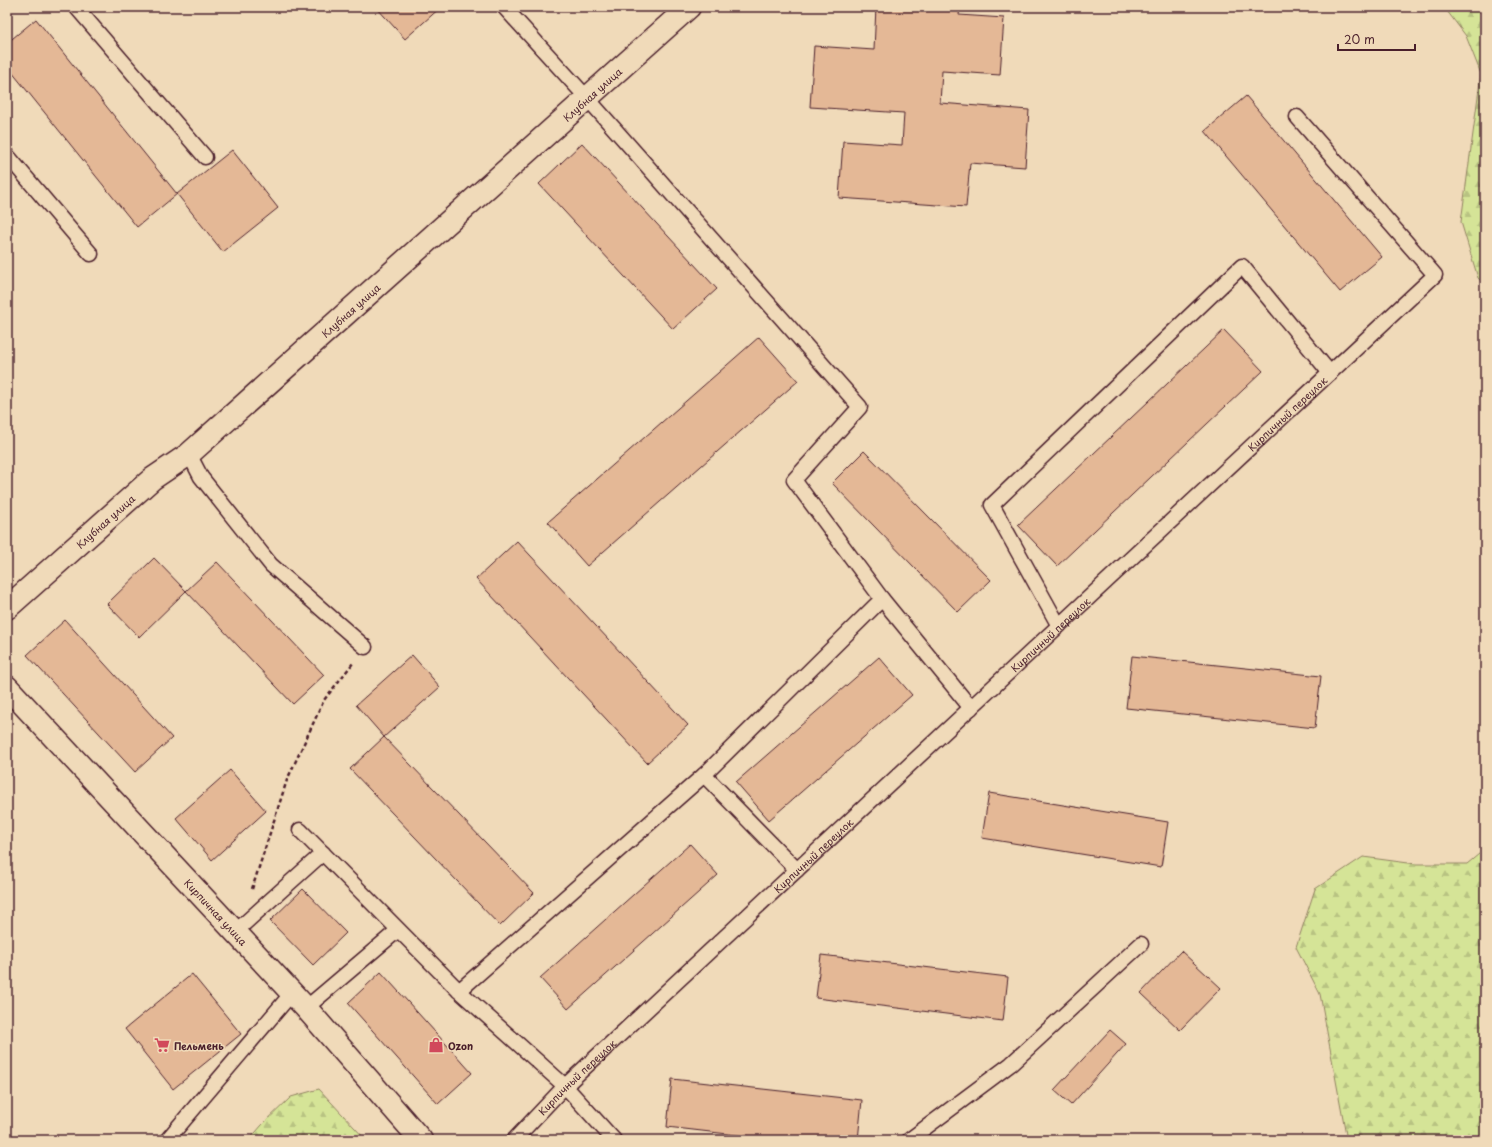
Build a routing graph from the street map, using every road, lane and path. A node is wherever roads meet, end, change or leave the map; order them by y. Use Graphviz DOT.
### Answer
graph roads {
  1 [pos="76,7"];
  2 [pos="504,7"];
  3 [pos="689,7"];
  4 [pos="588,98"];
  5 [pos="1297,117"];
  6 [pos="7,156"];
  7 [pos="205,157"];
  8 [pos="91,254"];
  9 [pos="1330,373"];
  10 [pos="189,454"];
  11 [pos="882,599"];
  12 [pos="7,608"];
  13 [pos="1059,626"];
  14 [pos="365,647"];
  15 [pos="8,695"];
  16 [pos="971,708"];
  17 [pos="704,775"];
  18 [pos="300,830"];
  19 [pos="323,853"];
  20 [pos="797,870"];
  21 [pos="252,890"];
  22 [pos="398,930"];
  23 [pos="235,932"];
  24 [pos="1141,944"];
  25 [pos="459,991"];
  26 [pos="299,1001"];
  27 [pos="565,1086"];
  28 [pos="167,1140"];
  29 [pos="421,1140"];
  30 [pos="514,1140"];
  31 [pos="614,1140"];
  32 [pos="910,1140"];
  1 -- 7 [label="lane"];
  2 -- 4 [label="lane"];
  3 -- 4 [label="street, Клубная улица"];
  4 -- 10 [label="street, Клубная улица"];
  4 -- 11 [label="lane"];
  5 -- 9 [label="lane, Кирпичный переулок"];
  6 -- 8 [label="lane"];
  9 -- 13 [label="lane, Кирпичный переулок"];
  9 -- 13 [label="lane"];
  10 -- 12 [label="street, Клубная улица"];
  10 -- 14 [label="lane"];
  11 -- 16 [label="lane"];
  11 -- 17 [label="lane"];
  13 -- 16 [label="lane, Кирпичный переулок"];
  14 -- 21 [label="path"];
  15 -- 23 [label="street, Кирпичная улица"];
  16 -- 20 [label="lane, Кирпичный переулок"];
  17 -- 20 [label="lane"];
  17 -- 25 [label="lane"];
  18 -- 19 [label="lane"];
  19 -- 22 [label="lane"];
  19 -- 23 [label="lane"];
  20 -- 27 [label="lane, Кирпичный переулок"];
  22 -- 25 [label="lane"];
  22 -- 26 [label="lane"];
  23 -- 26 [label="street, Кирпичная улица"];
  24 -- 32 [label="lane"];
  25 -- 27 [label="lane"];
  26 -- 28 [label="lane"];
  26 -- 29 [label="street, Кирпичная улица"];
  27 -- 30 [label="lane, Кирпичный переулок"];
  27 -- 31 [label="lane"];
}
